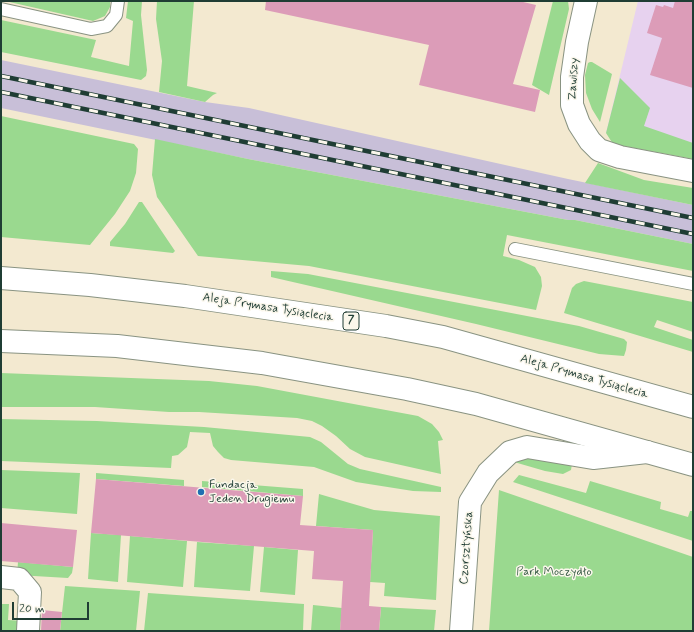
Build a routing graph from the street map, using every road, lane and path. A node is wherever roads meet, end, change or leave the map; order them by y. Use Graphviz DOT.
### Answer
graph roads {
  1 [pos="118,1"];
  2 [pos="586,1"];
  3 [pos="1,9"];
  4 [pos="693,171"];
  5 [pos="515,249"];
  6 [pos="1,278"];
  7 [pos="693,284"];
  8 [pos="1,341"];
  9 [pos="693,407"];
  10 [pos="649,452"];
  11 [pos="693,465"];
  12 [pos="1,577"];
  13 [pos="28,631"];
  14 [pos="461,631"];
  1 -- 3 [label="lane"];
  2 -- 4 [label="main road, Zawiszy"];
  5 -- 7 [label="lane"];
  6 -- 9 [label="main road, Aleja Prymasa Tysiąclecia / 7"];
  8 -- 10 [label="main road"];
  10 -- 11 [label="main road"];
  10 -- 14 [label="main road, Czorsztyńska"];
  12 -- 13 [label="main road"];
}
